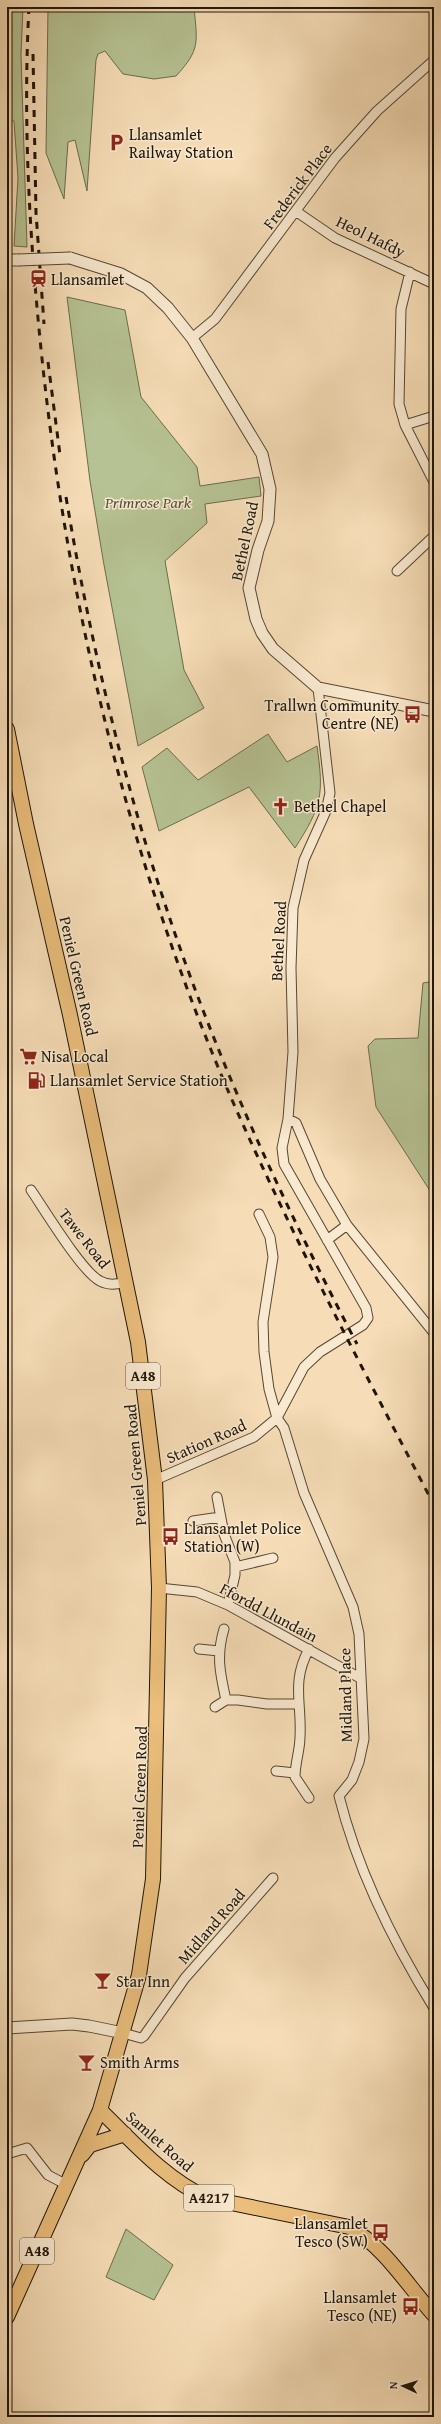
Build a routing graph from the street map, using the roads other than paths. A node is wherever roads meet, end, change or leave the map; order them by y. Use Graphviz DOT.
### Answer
graph roads {
  1 [pos="434,60"];
  2 [pos="297,212"];
  3 [pos="7,260"];
  4 [pos="410,272"];
  5 [pos="434,284"];
  6 [pos="192,338"];
  7 [pos="434,416"];
  8 [pos="404,425"];
  9 [pos="434,482"];
  10 [pos="434,536"];
  11 [pos="397,571"];
  12 [pos="318,688"];
  13 [pos="434,711"];
  14 [pos="7,729"];
  15 [pos="288,1119"];
  16 [pos="31,1190"];
  17 [pos="260,1214"];
  18 [pos="347,1225"];
  19 [pos="327,1240"];
  20 [pos="127,1282"];
  21 [pos="434,1333"];
  22 [pos="277,1418"];
  23 [pos="155,1480"];
  24 [pos="217,1498"];
  25 [pos="220,1517"];
  26 [pos="194,1521"];
  27 [pos="273,1558"];
  28 [pos="235,1566"];
  29 [pos="159,1588"];
  30 [pos="228,1605"];
  31 [pos="224,1629"];
  32 [pos="199,1649"];
  33 [pos="309,1649"];
  34 [pos="219,1651"];
  35 [pos="360,1678"];
  36 [pos="226,1700"];
  37 [pos="298,1704"];
  38 [pos="215,1707"];
  39 [pos="276,1771"];
  40 [pos="295,1773"];
  41 [pos="309,1798"];
  42 [pos="273,1878"];
  43 [pos="434,2008"];
  44 [pos="7,2028"];
  45 [pos="123,2034"];
  46 [pos="100,2110"];
  47 [pos="125,2134"];
  48 [pos="7,2154"];
  49 [pos="76,2164"];
  50 [pos="67,2185"];
  51 [pos="434,2315"];
  52 [pos="7,2317"];
  1 -- 2 [label="street, Frederick Place"];
  2 -- 4 [label="street, Heol Hafdy"];
  2 -- 6 [label="street, Frederick Place"];
  3 -- 6 [label="street, Bethel Road, bridge"];
  4 -- 5 [label="street, Heol Hafdy"];
  4 -- 8 [label="street"];
  6 -- 12 [label="street, Bethel Road"];
  7 -- 8 [label="street"];
  8 -- 9 [label="street"];
  10 -- 11 [label="street"];
  12 -- 13 [label="street"];
  12 -- 15 [label="street, Bethel Road"];
  14 -- 20 [label="main road, Peniel Green Road / A48"];
  15 -- 18 [label="street"];
  15 -- 19 [label="street, Station Road"];
  16 -- 20 [label="street, Tawe Road"];
  17 -- 22 [label="street, Midland Place"];
  18 -- 19 [label="street"];
  18 -- 21 [label="street"];
  19 -- 22 [label="street, Station Road"];
  20 -- 23 [label="main road, Peniel Green Road / A48"];
  22 -- 23 [label="street, Station Road"];
  22 -- 35 [label="street, Midland Place"];
  23 -- 29 [label="main road, Peniel Green Road / A48"];
  24 -- 25 [label="street"];
  25 -- 26 [label="street"];
  25 -- 28 [label="street"];
  27 -- 28 [label="street"];
  28 -- 30 [label="street"];
  29 -- 30 [label="street, Ffordd Llundain"];
  29 -- 45 [label="main road, Peniel Green Road / A48"];
  30 -- 33 [label="street, Ffordd Llundain"];
  31 -- 34 [label="street"];
  32 -- 34 [label="street"];
  33 -- 35 [label="street, Ffordd Llundain"];
  33 -- 37 [label="street"];
  34 -- 36 [label="street"];
  35 -- 43 [label="street, Midland Place"];
  36 -- 37 [label="street"];
  36 -- 38 [label="street"];
  37 -- 40 [label="street"];
  39 -- 40 [label="street"];
  40 -- 41 [label="street"];
  42 -- 45 [label="street, Midland Road"];
  44 -- 45 [label="street"];
  45 -- 46 [label="main road, Peniel Green Road / A48"];
  46 -- 47 [label="main road, Samlet Road / A4217"];
  46 -- 49 [label="main road, A48"];
  47 -- 49 [label="main road"];
  47 -- 51 [label="main road, Samlet Road / A4217"];
  48 -- 50 [label="street"];
  49 -- 50 [label="main road, A48"];
  50 -- 52 [label="main road, A48"];
}
